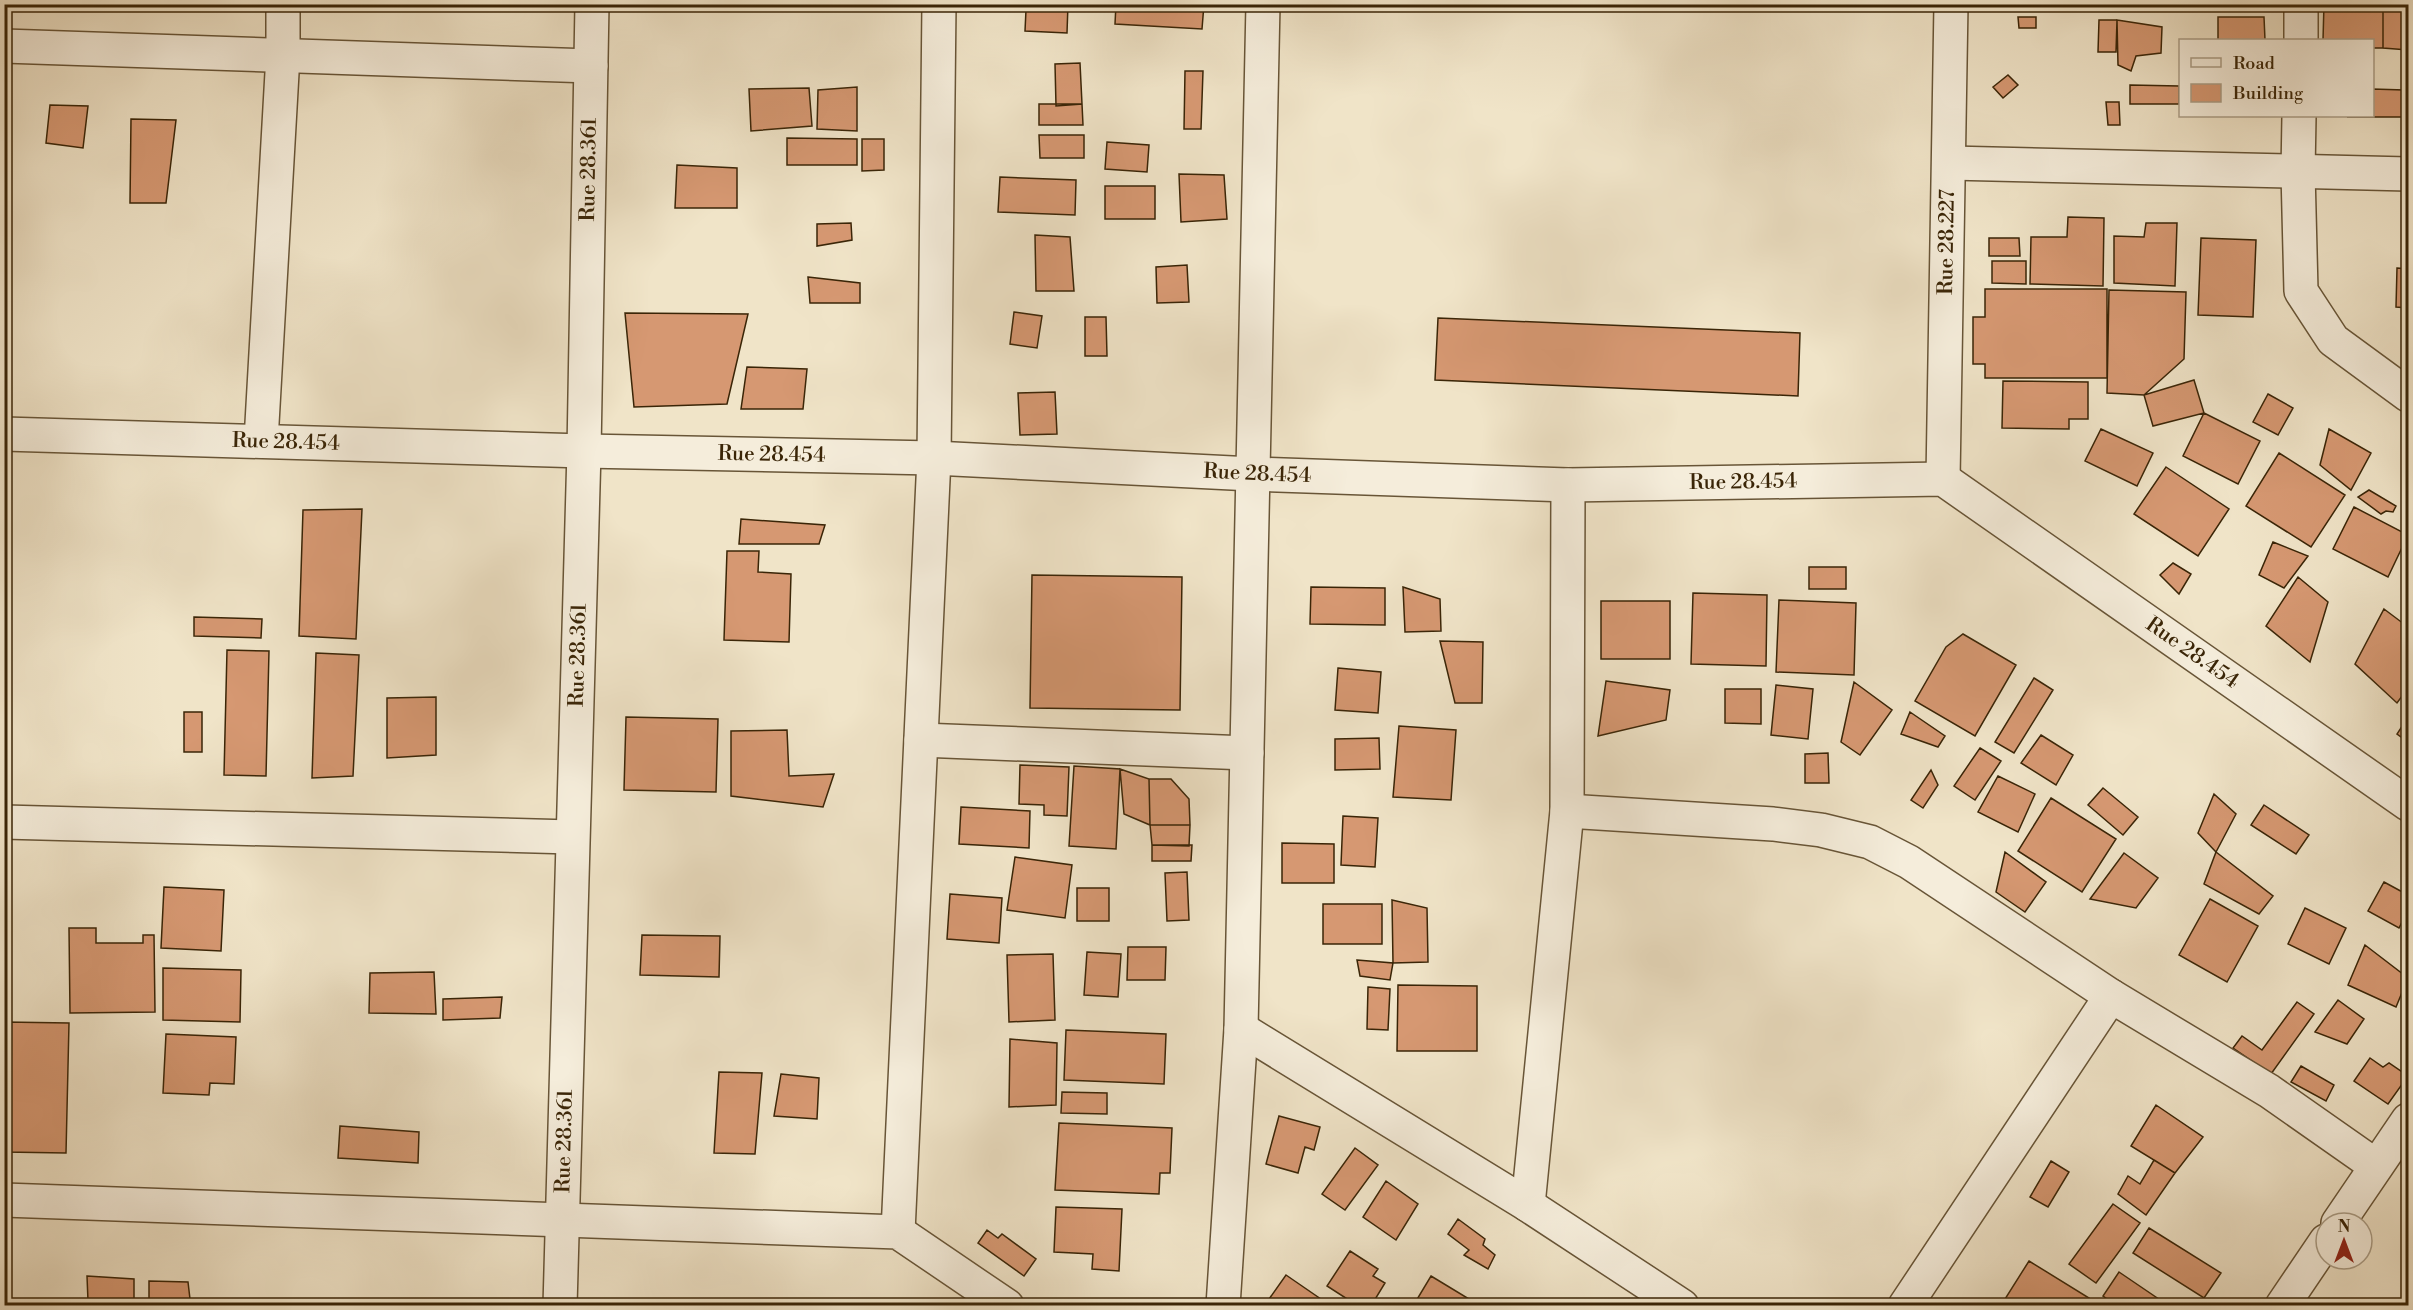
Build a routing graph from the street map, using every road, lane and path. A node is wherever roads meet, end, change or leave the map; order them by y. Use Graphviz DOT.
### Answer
graph roads {
  1 [pos="283,4"];
  2 [pos="592,4"];
  3 [pos="939,4"];
  4 [pos="1263,4"];
  5 [pos="1951,4"];
  6 [pos="2301,4"];
  7 [pos="2301,39"];
  8 [pos="4,46"];
  9 [pos="283,55"];
  10 [pos="591,66"];
  11 [pos="2299,117"];
  12 [pos="1950,163"];
  13 [pos="2298,172"];
  14 [pos="2409,174"];
  15 [pos="2409,395"];
  16 [pos="4,434"];
  17 [pos="261,441"];
  18 [pos="584,452"];
  19 [pos="934,458"];
  20 [pos="1252,474"];
  21 [pos="1943,479"];
  22 [pos="1568,485"];
  23 [pos="921,740"];
  24 [pos="1247,753"];
  25 [pos="2409,804"];
  26 [pos="1567,811"];
  27 [pos="4,822"];
  28 [pos="572,837"];
  29 [pos="2111,996"];
  30 [pos="1241,1029"];
  31 [pos="2409,1120"];
  32 [pos="2376,1167"];
  33 [pos="4,1200"];
  34 [pos="1528,1205"];
  35 [pos="2346,1211"];
  36 [pos="563,1220"];
  37 [pos="898,1232"];
  38 [pos="2314,1258"];
  39 [pos="560,1305"];
  40 [pos="1007,1305"];
  41 [pos="1223,1305"];
  42 [pos="1682,1305"];
  43 [pos="1905,1305"];
  44 [pos="2282,1305"];
  1 -- 9 [label="street"];
  2 -- 10 [label="street, Rue 28.361"];
  3 -- 19 [label="street"];
  4 -- 20 [label="street"];
  5 -- 12 [label="street, Rue 28.227"];
  6 -- 7 [label="street"];
  8 -- 9 [label="street"];
  9 -- 10 [label="street"];
  9 -- 17 [label="street"];
  10 -- 18 [label="street, Rue 28.361"];
  11 -- 13 [label="street"];
  12 -- 13 [label="street"];
  12 -- 21 [label="street, Rue 28.227"];
  13 -- 14 [label="street"];
  13 -- 15 [label="street"];
  16 -- 17 [label="street, Rue 28.454"];
  17 -- 18 [label="street, Rue 28.454"];
  18 -- 19 [label="street, Rue 28.454"];
  18 -- 28 [label="street, Rue 28.361"];
  19 -- 20 [label="street, Rue 28.454"];
  19 -- 23 [label="street"];
  20 -- 22 [label="street, Rue 28.454"];
  20 -- 24 [label="street"];
  21 -- 22 [label="street, Rue 28.454"];
  21 -- 25 [label="street, Rue 28.454"];
  22 -- 26 [label="street"];
  23 -- 24 [label="street"];
  23 -- 37 [label="street"];
  24 -- 30 [label="street"];
  26 -- 29 [label="street"];
  26 -- 34 [label="street"];
  27 -- 28 [label="street"];
  28 -- 36 [label="street, Rue 28.361"];
  29 -- 32 [label="street"];
  29 -- 43 [label="street"];
  30 -- 34 [label="street"];
  30 -- 41 [label="street"];
  31 -- 32 [label="street"];
  32 -- 35 [label="street"];
  33 -- 36 [label="street"];
  34 -- 42 [label="street"];
  36 -- 37 [label="street"];
  36 -- 39 [label="street, Rue 28.361"];
  37 -- 40 [label="street"];
  38 -- 44 [label="street"];
}
